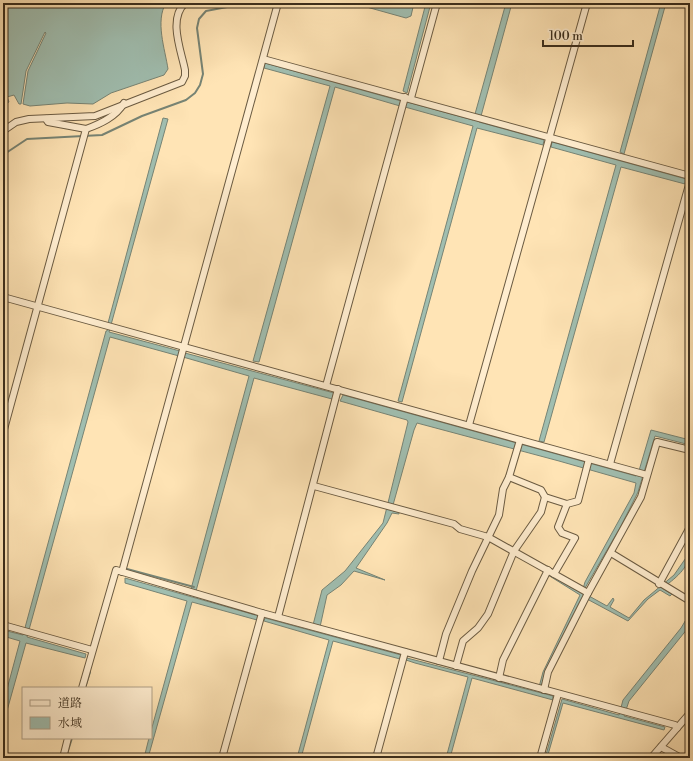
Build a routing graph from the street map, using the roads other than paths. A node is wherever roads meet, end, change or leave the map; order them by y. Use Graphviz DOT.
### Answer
graph roads {
  1 [pos="185,3"];
  2 [pos="278,3"];
  3 [pos="436,3"];
  4 [pos="587,3"];
  5 [pos="263,59"];
  6 [pos="404,99"];
  7 [pos="124,103"];
  8 [pos="46,119"];
  9 [pos="85,130"];
  10 [pos="3,131"];
  11 [pos="550,136"];
  12 [pos="690,176"];
  13 [pos="690,181"];
  14 [pos="3,297"];
  15 [pos="37,307"];
  16 [pos="183,352"];
  17 [pos="326,386"];
  18 [pos="337,394"];
  19 [pos="470,426"];
  20 [pos="3,433"];
  21 [pos="519,442"];
  22 [pos="690,450"];
  23 [pos="589,459"];
  24 [pos="610,464"];
  25 [pos="646,475"];
  26 [pos="509,477"];
  27 [pos="314,486"];
  28 [pos="545,497"];
  29 [pos="567,504"];
  30 [pos="690,527"];
  31 [pos="488,537"];
  32 [pos="514,551"];
  33 [pos="611,553"];
  34 [pos="548,570"];
  35 [pos="122,572"];
  36 [pos="554,574"];
  37 [pos="661,585"];
  38 [pos="585,592"];
  39 [pos="690,600"];
  40 [pos="262,613"];
  41 [pos="278,617"];
  42 [pos="3,625"];
  43 [pos="92,650"];
  44 [pos="405,652"];
  45 [pos="439,661"];
  46 [pos="456,666"];
  47 [pos="499,678"];
  48 [pos="82,687"];
  49 [pos="544,690"];
  50 [pos="558,694"];
  51 [pos="690,713"];
  52 [pos="677,728"];
  53 [pos="68,739"];
  54 [pos="661,747"];
  55 [pos="63,758"];
  56 [pos="222,758"];
  57 [pos="376,758"];
  58 [pos="540,758"];
  59 [pos="651,758"];
  60 [pos="680,758"];
  1 -- 7 [label="street"];
  2 -- 5 [label="street"];
  3 -- 6 [label="street"];
  4 -- 11 [label="street"];
  5 -- 6 [label="street"];
  5 -- 16 [label="street"];
  6 -- 11 [label="street"];
  6 -- 17 [label="street"];
  7 -- 8 [label="street"];
  7 -- 9 [label="street"];
  8 -- 9 [label="street"];
  8 -- 10 [label="street"];
  9 -- 15 [label="street"];
  11 -- 12 [label="street"];
  11 -- 19 [label="street"];
  13 -- 24 [label="street"];
  14 -- 15 [label="street"];
  15 -- 16 [label="street"];
  15 -- 20 [label="street"];
  16 -- 17 [label="street"];
  16 -- 35 [label="street"];
  17 -- 18 [label="street"];
  18 -- 19 [label="street"];
  18 -- 27 [label="street"];
  19 -- 21 [label="street"];
  21 -- 23 [label="street"];
  21 -- 26 [label="street"];
  22 -- 25 [label="street"];
  23 -- 24 [label="street"];
  23 -- 29 [label="street"];
  24 -- 25 [label="street"];
  25 -- 33 [label="street"];
  26 -- 28 [label="street"];
  26 -- 31 [label="street"];
  27 -- 31 [label="street"];
  27 -- 41 [label="street"];
  28 -- 29 [label="street"];
  28 -- 32 [label="street"];
  29 -- 36 [label="street"];
  30 -- 37 [label="street"];
  31 -- 32 [label="street"];
  31 -- 45 [label="street"];
  32 -- 34 [label="street"];
  32 -- 46 [label="street"];
  33 -- 37 [label="street"];
  33 -- 38 [label="street"];
  34 -- 36 [label="street"];
  34 -- 47 [label="street"];
  35 -- 40 [label="street"];
  35 -- 43 [label="street"];
  36 -- 38 [label="street"];
  37 -- 39 [label="street"];
  38 -- 49 [label="street"];
  40 -- 41 [label="street"];
  40 -- 56 [label="street"];
  41 -- 44 [label="street"];
  42 -- 43 [label="street"];
  43 -- 48 [label="street"];
  44 -- 45 [label="street"];
  44 -- 57 [label="street"];
  45 -- 46 [label="street"];
  46 -- 47 [label="street"];
  47 -- 49 [label="street"];
  49 -- 50 [label="street"];
  50 -- 52 [label="street"];
  50 -- 58 [label="street"];
  51 -- 52 [label="street"];
  52 -- 54 [label="street"];
  53 -- 55 [label="street"];
  54 -- 59 [label="street"];
  54 -- 60 [label="street"];
}
